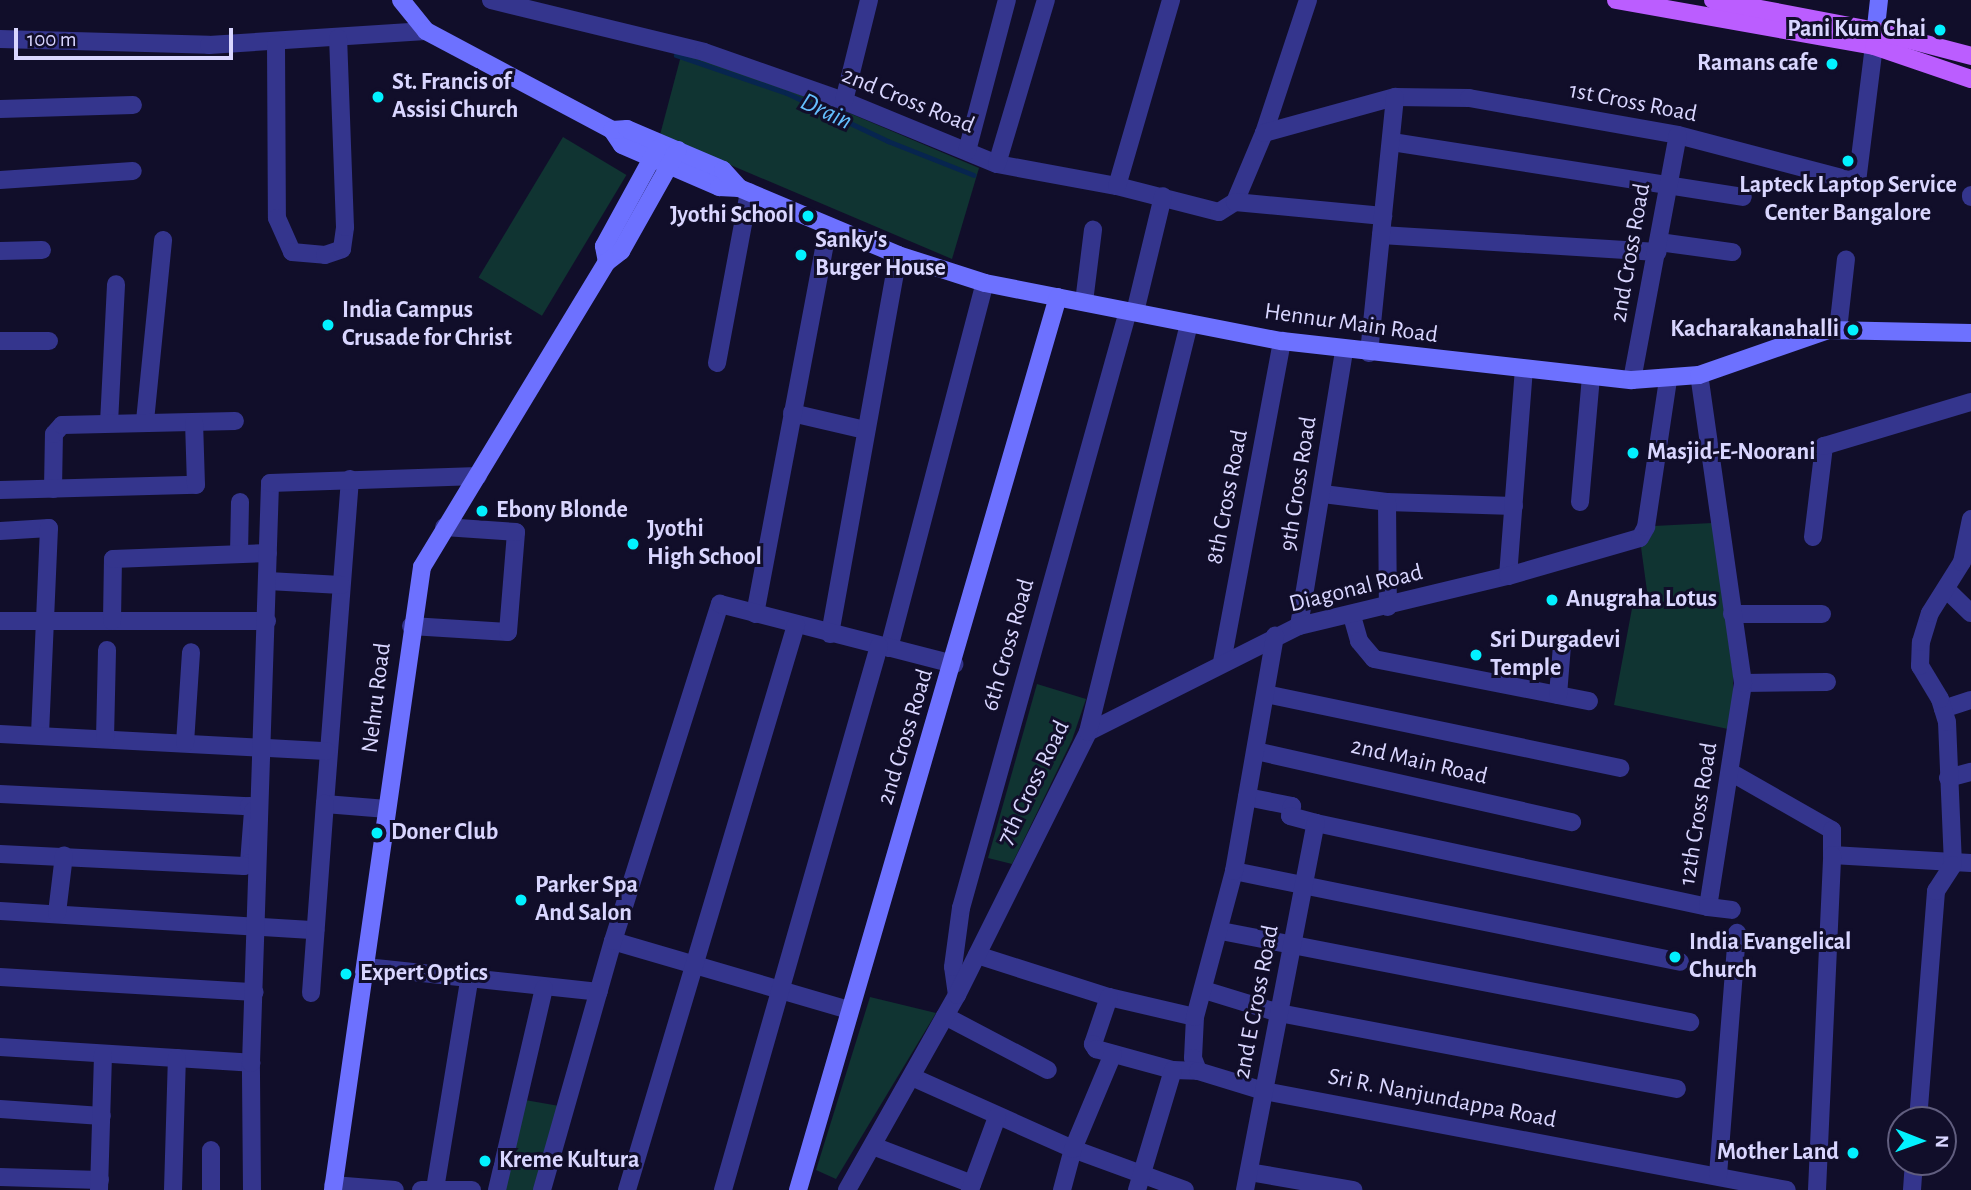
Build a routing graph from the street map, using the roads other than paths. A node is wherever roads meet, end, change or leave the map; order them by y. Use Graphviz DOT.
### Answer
graph roads {
  1 [pos="401,0"];
  2 [pos="491,0"];
  3 [pos="869,0"];
  4 [pos="1007,0"];
  5 [pos="1046,0"];
  6 [pos="1171,0"];
  7 [pos="1308,0"];
  8 [pos="1616,0"];
  9 [pos="1713,0"];
  10 [pos="1879,0"];
  11 [pos="426,32"];
  12 [pos="338,38"];
  13 [pos="1875,39"];
  14 [pos="0,40"];
  15 [pos="276,44"];
  16 [pos="1971,56"];
  17 [pos="1971,79"];
  18 [pos="1395,97"];
  19 [pos="844,101"];
  20 [pos="133,105"];
  21 [pos="0,109"];
  22 [pos="1264,133"];
  23 [pos="1678,135"];
  24 [pos="1392,142"];
  25 [pos="656,151"];
  26 [pos="967,151"];
  27 [pos="673,158"];
  28 [pos="997,164"];
  29 [pos="133,172"];
  30 [pos="0,180"];
  31 [pos="1116,186"];
  32 [pos="1668,186"];
  33 [pos="744,190"];
  34 [pos="1163,196"];
  35 [pos="1743,197"];
  36 [pos="1235,202"];
  37 [pos="1383,216"];
  38 [pos="828,226"];
  39 [pos="1093,230"];
  40 [pos="1381,235"];
  41 [pos="163,240"];
  42 [pos="1658,247"];
  43 [pos="42,250"];
  44 [pos="0,251"];
  45 [pos="1732,252"];
  46 [pos="898,256"];
  47 [pos="1846,259"];
  48 [pos="607,261"];
  49 [pos="985,283"];
  50 [pos="116,284"];
  51 [pos="1058,297"];
  52 [pos="1084,302"];
  53 [pos="1132,311"];
  54 [pos="1189,323"];
  55 [pos="1838,330"];
  56 [pos="1971,333"];
  57 [pos="0,341"];
  58 [pos="50,341"];
  59 [pos="1282,341"];
  60 [pos="1344,350"];
  61 [pos="1369,352"];
  62 [pos="717,363"];
  63 [pos="1524,369"];
  64 [pos="1699,375"];
  65 [pos="1591,376"];
  66 [pos="1632,380"];
  67 [pos="1668,380"];
  68 [pos="1971,402"];
  69 [pos="792,413"];
  70 [pos="145,421"];
  71 [pos="235,421"];
  72 [pos="194,422"];
  73 [pos="109,423"];
  74 [pos="865,429"];
  75 [pos="478,475"];
  76 [pos="351,479"];
  77 [pos="53,489"];
  78 [pos="0,490"];
  79 [pos="1324,494"];
  80 [pos="240,502"];
  81 [pos="1387,502"];
  82 [pos="1580,502"];
  83 [pos="1514,506"];
  84 [pos="1971,519"];
  85 [pos="444,527"];
  86 [pos="0,531"];
  87 [pos="1814,537"];
  88 [pos="268,553"];
  89 [pos="239,554"];
  90 [pos="1966,563"];
  91 [pos="1508,576"];
  92 [pos="268,581"];
  93 [pos="341,585"];
  94 [pos="1947,590"];
  95 [pos="1388,607"];
  96 [pos="1971,613"];
  97 [pos="755,614"];
  98 [pos="1732,614"];
  99 [pos="1822,614"];
  100 [pos="1352,615"];
  101 [pos="0,621"];
  102 [pos="42,621"];
  103 [pos="112,621"];
  104 [pos="267,621"];
  105 [pos="796,625"];
  106 [pos="411,626"];
  107 [pos="1299,626"];
  108 [pos="830,634"];
  109 [pos="1275,636"];
  110 [pos="1562,645"];
  111 [pos="884,647"];
  112 [pos="107,650"];
  113 [pos="191,652"];
  114 [pos="1222,662"];
  115 [pos="954,664"];
  116 [pos="1827,682"];
  117 [pos="1743,683"];
  118 [pos="1266,694"];
  119 [pos="1558,695"];
  120 [pos="1971,700"];
  121 [pos="1589,701"];
  122 [pos="1943,709"];
  123 [pos="1088,732"];
  124 [pos="0,734"];
  125 [pos="40,736"];
  126 [pos="105,739"];
  127 [pos="185,743"];
  128 [pos="265,747"];
  129 [pos="327,751"];
  130 [pos="1256,751"];
  131 [pos="1620,768"];
  132 [pos="1971,772"];
  133 [pos="1732,773"];
  134 [pos="1948,778"];
  135 [pos="0,794"];
  136 [pos="1247,797"];
  137 [pos="325,804"];
  138 [pos="387,809"];
  139 [pos="1316,822"];
  140 [pos="1572,822"];
  141 [pos="0,855"];
  142 [pos="64,855"];
  143 [pos="1832,855"];
  144 [pos="1962,864"];
  145 [pos="1234,871"];
  146 [pos="1305,886"];
  147 [pos="1708,907"];
  148 [pos="1732,910"];
  149 [pos="0,911"];
  150 [pos="57,913"];
  151 [pos="258,927"];
  152 [pos="315,930"];
  153 [pos="1221,931"];
  154 [pos="1737,933"];
  155 [pos="613,941"];
  156 [pos="1293,948"];
  157 [pos="977,955"];
  158 [pos="1680,962"];
  159 [pos="693,965"];
  160 [pos="366,967"];
  161 [pos="0,976"];
  162 [pos="469,981"];
  163 [pos="544,988"];
  164 [pos="779,989"];
  165 [pos="1204,990"];
  166 [pos="256,992"];
  167 [pos="599,992"];
  168 [pos="311,993"];
  169 [pos="957,995"];
  170 [pos="1109,998"];
  171 [pos="849,1010"];
  172 [pos="1279,1013"];
  173 [pos="945,1016"];
  174 [pos="1195,1017"];
  175 [pos="1690,1022"];
  176 [pos="0,1046"];
  177 [pos="103,1054"];
  178 [pos="1113,1054"];
  179 [pos="177,1058"];
  180 [pos="251,1063"];
  181 [pos="1048,1070"];
  182 [pos="1173,1070"];
  183 [pos="1198,1071"];
  184 [pos="912,1077"];
  185 [pos="1677,1089"];
  186 [pos="1264,1091"];
  187 [pos="1919,1106"];
  188 [pos="0,1109"];
  189 [pos="102,1116"];
  190 [pos="997,1117"];
  191 [pos="873,1146"];
  192 [pos="1073,1149"];
  193 [pos="211,1150"];
  194 [pos="1718,1175"];
  195 [pos="0,1177"];
  196 [pos="1247,1181"];
  197 [pos="1139,1182"];
  198 [pos="100,1185"];
  199 [pos="971,1187"];
  200 [pos="333,1188"];
  201 [pos="428,1189"];
  202 [pos="173,1190"];
  203 [pos="211,1190"];
  204 [pos="252,1190"];
  205 [pos="395,1190"];
  206 [pos="472,1190"];
  207 [pos="497,1190"];
  208 [pos="542,1190"];
  209 [pos="627,1190"];
  210 [pos="723,1190"];
  211 [pos="798,1190"];
  212 [pos="847,1190"];
  213 [pos="1062,1190"];
  214 [pos="1185,1190"];
  215 [pos="1353,1190"];
  216 [pos="1787,1190"];
  217 [pos="1817,1190"];
  1 -- 11 [label="main road, Hennur Main Road"];
  2 -- 19 [label="street, 2nd Cross Road"];
  3 -- 19 [label="street"];
  4 -- 26 [label="street"];
  5 -- 28 [label="street"];
  6 -- 31 [label="street"];
  7 -- 22 [label="street"];
  8 -- 13 [label="main road"];
  9 -- 13 [label="main road"];
  10 -- 13 [label="main road"];
  11 -- 12 [label="street"];
  11 -- 25 [label="main road, Hennur Main Road"];
  12 -- 15 [label="street"];
  12 -- 15 [label="street"];
  13 -- 16 [label="main road"];
  13 -- 17 [label="main road"];
  13 -- 23 [label="street, 1st Cross Road"];
  14 -- 15 [label="street"];
  18 -- 22 [label="street, 1st Cross Road"];
  18 -- 23 [label="street, 1st Cross Road"];
  18 -- 24 [label="street"];
  19 -- 26 [label="street, 2nd Cross Road"];
  20 -- 21 [label="street"];
  22 -- 36 [label="street"];
  23 -- 32 [label="street, 2nd Cross Road"];
  24 -- 32 [label="street"];
  24 -- 37 [label="street"];
  25 -- 27 [label="main road, Hennur Main Road"];
  25 -- 48 [label="main road, Nehru Road"];
  26 -- 28 [label="street, 2nd Cross Road"];
  27 -- 33 [label="main road, Hennur Main Road"];
  27 -- 48 [label="main road, Nehru Road"];
  28 -- 31 [label="street, 2nd Cross Road"];
  29 -- 30 [label="street"];
  31 -- 34 [label="street, 2nd Cross Road"];
  32 -- 35 [label="street"];
  32 -- 42 [label="street, 2nd Cross Road"];
  33 -- 38 [label="main road, Hennur Main Road"];
  33 -- 62 [label="street"];
  34 -- 36 [label="street, 2nd Cross Road"];
  34 -- 53 [label="street, 6th Cross Road"];
  36 -- 37 [label="street, 2nd Cross Road"];
  37 -- 40 [label="street"];
  38 -- 46 [label="main road, Hennur Main Road"];
  38 -- 69 [label="street"];
  39 -- 52 [label="street"];
  40 -- 42 [label="street"];
  40 -- 61 [label="street"];
  41 -- 70 [label="street"];
  42 -- 45 [label="street"];
  42 -- 66 [label="street, 2nd Cross Road"];
  43 -- 44 [label="street"];
  46 -- 49 [label="main road, Hennur Main Road"];
  46 -- 74 [label="street"];
  47 -- 55 [label="street"];
  48 -- 75 [label="main road, Nehru Road"];
  49 -- 51 [label="main road, Hennur Main Road"];
  49 -- 111 [label="street"];
  50 -- 73 [label="street"];
  51 -- 52 [label="main road, Hennur Main Road"];
  51 -- 115 [label="main road, 2nd Cross Road"];
  52 -- 53 [label="main road, Hennur Main Road"];
  53 -- 54 [label="main road, Hennur Main Road"];
  53 -- 169 [label="street, 6th Cross Road"];
  54 -- 59 [label="main road, Hennur Main Road"];
  54 -- 123 [label="street, 7th Cross Road"];
  55 -- 56 [label="main road, Hennur Main Road"];
  55 -- 64 [label="main road, Hennur Main Road"];
  57 -- 58 [label="street"];
  59 -- 60 [label="main road, Hennur Main Road"];
  59 -- 114 [label="street, 8th Cross Road"];
  60 -- 61 [label="main road, Hennur Main Road"];
  60 -- 79 [label="street, 9th Cross Road"];
  61 -- 63 [label="main road, Hennur Main Road"];
  63 -- 65 [label="main road, Hennur Main Road"];
  63 -- 83 [label="street"];
  64 -- 67 [label="main road, Hennur Main Road"];
  64 -- 98 [label="street, 12th Cross Road"];
  65 -- 66 [label="main road, Hennur Main Road"];
  65 -- 82 [label="street"];
  66 -- 67 [label="main road, Hennur Main Road"];
  67 -- 91 [label="street, Diagonal Road"];
  68 -- 87 [label="street"];
  69 -- 74 [label="street"];
  69 -- 97 [label="street"];
  70 -- 72 [label="street"];
  70 -- 73 [label="street"];
  71 -- 72 [label="street"];
  72 -- 77 [label="street"];
  73 -- 77 [label="street"];
  74 -- 108 [label="street"];
  75 -- 76 [label="street"];
  75 -- 85 [label="main road, Nehru Road"];
  76 -- 88 [label="street"];
  76 -- 93 [label="street"];
  77 -- 78 [label="street"];
  79 -- 81 [label="street"];
  79 -- 107 [label="street, 9th Cross Road"];
  80 -- 89 [label="street"];
  81 -- 83 [label="street"];
  81 -- 95 [label="street"];
  83 -- 91 [label="street"];
  84 -- 90 [label="street"];
  85 -- 106 [label="main road, Nehru Road"];
  85 -- 106 [label="street"];
  86 -- 102 [label="street"];
  88 -- 89 [label="street"];
  88 -- 92 [label="street"];
  89 -- 103 [label="street"];
  90 -- 94 [label="street"];
  91 -- 95 [label="street, Diagonal Road"];
  92 -- 93 [label="street"];
  92 -- 104 [label="street"];
  93 -- 129 [label="street"];
  94 -- 96 [label="street"];
  94 -- 122 [label="street"];
  95 -- 100 [label="street, Diagonal Road"];
  97 -- 105 [label="street"];
  97 -- 155 [label="street"];
  98 -- 99 [label="street"];
  98 -- 117 [label="street, 12th Cross Road"];
  100 -- 107 [label="street, Diagonal Road"];
  100 -- 119 [label="street"];
  101 -- 102 [label="street"];
  102 -- 103 [label="street"];
  102 -- 125 [label="street"];
  103 -- 104 [label="street"];
  104 -- 128 [label="street"];
  105 -- 108 [label="street"];
  105 -- 159 [label="street"];
  106 -- 138 [label="main road, Nehru Road"];
  107 -- 109 [label="street, Diagonal Road"];
  108 -- 111 [label="street"];
  109 -- 114 [label="street, Diagonal Road"];
  109 -- 118 [label="street"];
  110 -- 119 [label="street"];
  111 -- 115 [label="street"];
  111 -- 164 [label="street"];
  112 -- 126 [label="street"];
  113 -- 127 [label="street"];
  114 -- 123 [label="street, Diagonal Road"];
  115 -- 171 [label="main road, 2nd Cross Road"];
  116 -- 117 [label="street"];
  117 -- 133 [label="street, 12th Cross Road"];
  118 -- 130 [label="street"];
  118 -- 131 [label="street"];
  119 -- 121 [label="street"];
  120 -- 122 [label="street"];
  122 -- 134 [label="street"];
  123 -- 157 [label="street, 7th Cross Road"];
  124 -- 125 [label="street"];
  125 -- 126 [label="street"];
  126 -- 127 [label="street"];
  127 -- 128 [label="street"];
  128 -- 129 [label="street"];
  128 -- 151 [label="street"];
  129 -- 137 [label="street"];
  130 -- 136 [label="street"];
  130 -- 140 [label="street, 2nd Main Road"];
  132 -- 134 [label="street"];
  133 -- 143 [label="street"];
  133 -- 147 [label="street, 12th Cross Road"];
  134 -- 144 [label="street"];
  135 -- 142 [label="street"];
  136 -- 139 [label="street, 12th Cross Road"];
  136 -- 145 [label="street"];
  137 -- 138 [label="street"];
  137 -- 152 [label="street"];
  138 -- 160 [label="main road, Nehru Road"];
  139 -- 146 [label="street, 2nd E Cross Road"];
  139 -- 147 [label="street, 12th Cross Road"];
  141 -- 142 [label="street"];
  142 -- 150 [label="street"];
  143 -- 144 [label="street"];
  143 -- 217 [label="street"];
  144 -- 187 [label="street"];
  145 -- 146 [label="street"];
  145 -- 153 [label="street"];
  146 -- 156 [label="street, 2nd E Cross Road"];
  146 -- 158 [label="street"];
  147 -- 148 [label="street"];
  149 -- 150 [label="street"];
  150 -- 151 [label="street"];
  151 -- 152 [label="street"];
  151 -- 166 [label="street"];
  152 -- 168 [label="street"];
  153 -- 156 [label="street"];
  153 -- 165 [label="street"];
  154 -- 194 [label="street"];
  155 -- 159 [label="street"];
  155 -- 167 [label="street"];
  156 -- 172 [label="street, 2nd E Cross Road"];
  156 -- 175 [label="street"];
  157 -- 169 [label="street, 7th Cross Road"];
  157 -- 170 [label="street"];
  159 -- 164 [label="street"];
  159 -- 209 [label="street"];
  160 -- 162 [label="street"];
  160 -- 200 [label="main road, Nehru Road"];
  161 -- 166 [label="street"];
  162 -- 163 [label="street"];
  162 -- 201 [label="street"];
  163 -- 167 [label="street"];
  163 -- 207 [label="street"];
  164 -- 171 [label="street"];
  164 -- 210 [label="street"];
  165 -- 172 [label="street"];
  165 -- 174 [label="street"];
  166 -- 180 [label="street"];
  167 -- 208 [label="street"];
  169 -- 173 [label="street, 7th Cross Road"];
  170 -- 174 [label="street"];
  170 -- 178 [label="street, Sri R. Nanjundappa Road"];
  171 -- 211 [label="main road, 2nd Cross Road"];
  172 -- 185 [label="street"];
  172 -- 186 [label="street, 2nd E Cross Road"];
  173 -- 181 [label="street"];
  173 -- 184 [label="street, 7th Cross Road"];
  174 -- 183 [label="street"];
  176 -- 177 [label="street"];
  177 -- 179 [label="street"];
  177 -- 189 [label="street"];
  178 -- 182 [label="street, Sri R. Nanjundappa Road"];
  178 -- 192 [label="street"];
  179 -- 180 [label="street"];
  179 -- 202 [label="street"];
  180 -- 204 [label="street"];
  182 -- 183 [label="street, Sri R. Nanjundappa Road"];
  182 -- 197 [label="street"];
  183 -- 186 [label="street, Sri R. Nanjundappa Road"];
  184 -- 190 [label="street"];
  184 -- 191 [label="street, 7th Cross Road"];
  186 -- 194 [label="street, Sri R. Nanjundappa Road"];
  186 -- 196 [label="street, 2nd E Cross Road"];
  188 -- 189 [label="street"];
  189 -- 198 [label="street"];
  190 -- 192 [label="street"];
  190 -- 199 [label="street"];
  191 -- 199 [label="street"];
  191 -- 212 [label="street, 7th Cross Road"];
  192 -- 197 [label="street"];
  192 -- 213 [label="street"];
  193 -- 203 [label="street"];
  194 -- 216 [label="street, Sri R. Nanjundappa Road"];
  195 -- 198 [label="street"];
  196 -- 215 [label="street"];
  197 -- 214 [label="street"];
  200 -- 205 [label="street"];
  201 -- 206 [label="street"];
}
